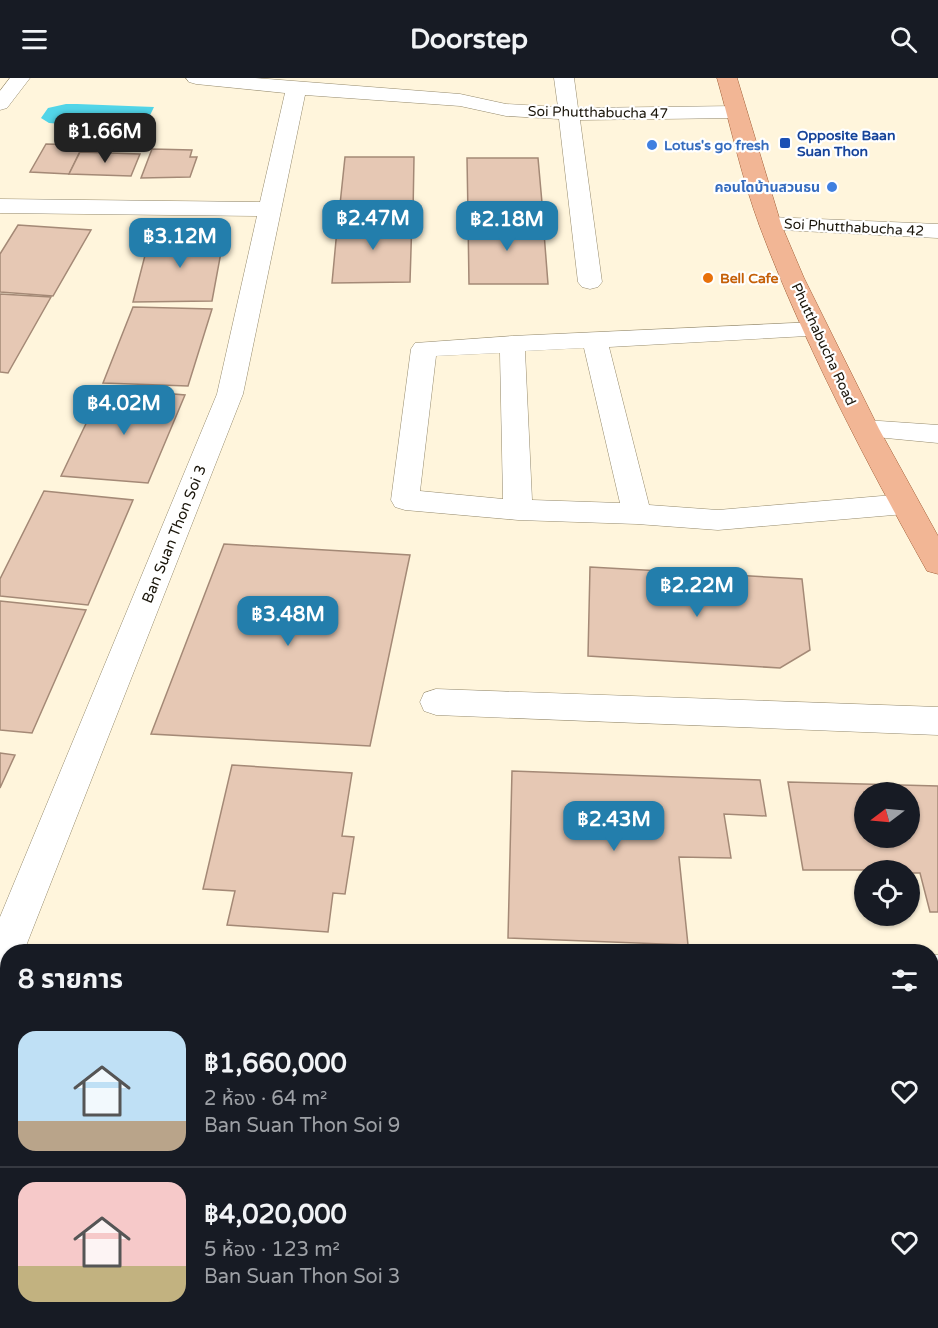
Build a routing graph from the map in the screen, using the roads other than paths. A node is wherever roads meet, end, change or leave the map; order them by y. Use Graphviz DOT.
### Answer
graph roads {
  1 [pos="20,78"];
  2 [pos="196,78"];
  3 [pos="228,79"];
  4 [pos="296,88"];
  5 [pos="726,94"];
  6 [pos="571,95"];
  7 [pos="0,104"];
  8 [pos="0,206"];
  9 [pos="268,209"];
  10 [pos="770,224"];
  11 [pos="938,231"];
  12 [pos="591,282"];
  13 [pos="816,330"];
  14 [pos="595,340"];
  15 [pos="512,344"];
  16 [pos="865,429"];
  17 [pos="938,435"];
  18 [pos="905,504"];
  19 [pos="518,510"];
  20 [pos="637,514"];
  21 [pos="938,563"];
  22 [pos="436,702"];
  23 [pos="938,721"];
  24 [pos="8,944"];
  1 -- 7 [label="street"];
  2 -- 3 [label="street, Soi Phutthabucha 47"];
  3 -- 4 [label="street, Soi Phutthabucha 47"];
  4 -- 6 [label="street, Soi Phutthabucha 47"];
  4 -- 9 [label="street, Ban Suan Thon Soi 3"];
  5 -- 6 [label="street, Soi Phutthabucha 47"];
  5 -- 10 [label="main road, Phutthabucha Road"];
  6 -- 12 [label="street"];
  8 -- 9 [label="street"];
  9 -- 24 [label="street, Ban Suan Thon Soi 3"];
  10 -- 11 [label="street, Soi Phutthabucha 42"];
  10 -- 13 [label="main road, Phutthabucha Road"];
  13 -- 14 [label="street"];
  13 -- 16 [label="main road, Phutthabucha Road"];
  14 -- 15 [label="street"];
  14 -- 20 [label="street"];
  15 -- 19 [label="street"];
  15 -- 19 [label="street"];
  16 -- 17 [label="street"];
  16 -- 18 [label="main road, Phutthabucha Road"];
  18 -- 20 [label="street"];
  18 -- 21 [label="main road, Phutthabucha Road"];
  19 -- 20 [label="street"];
  22 -- 23 [label="street"];
}
